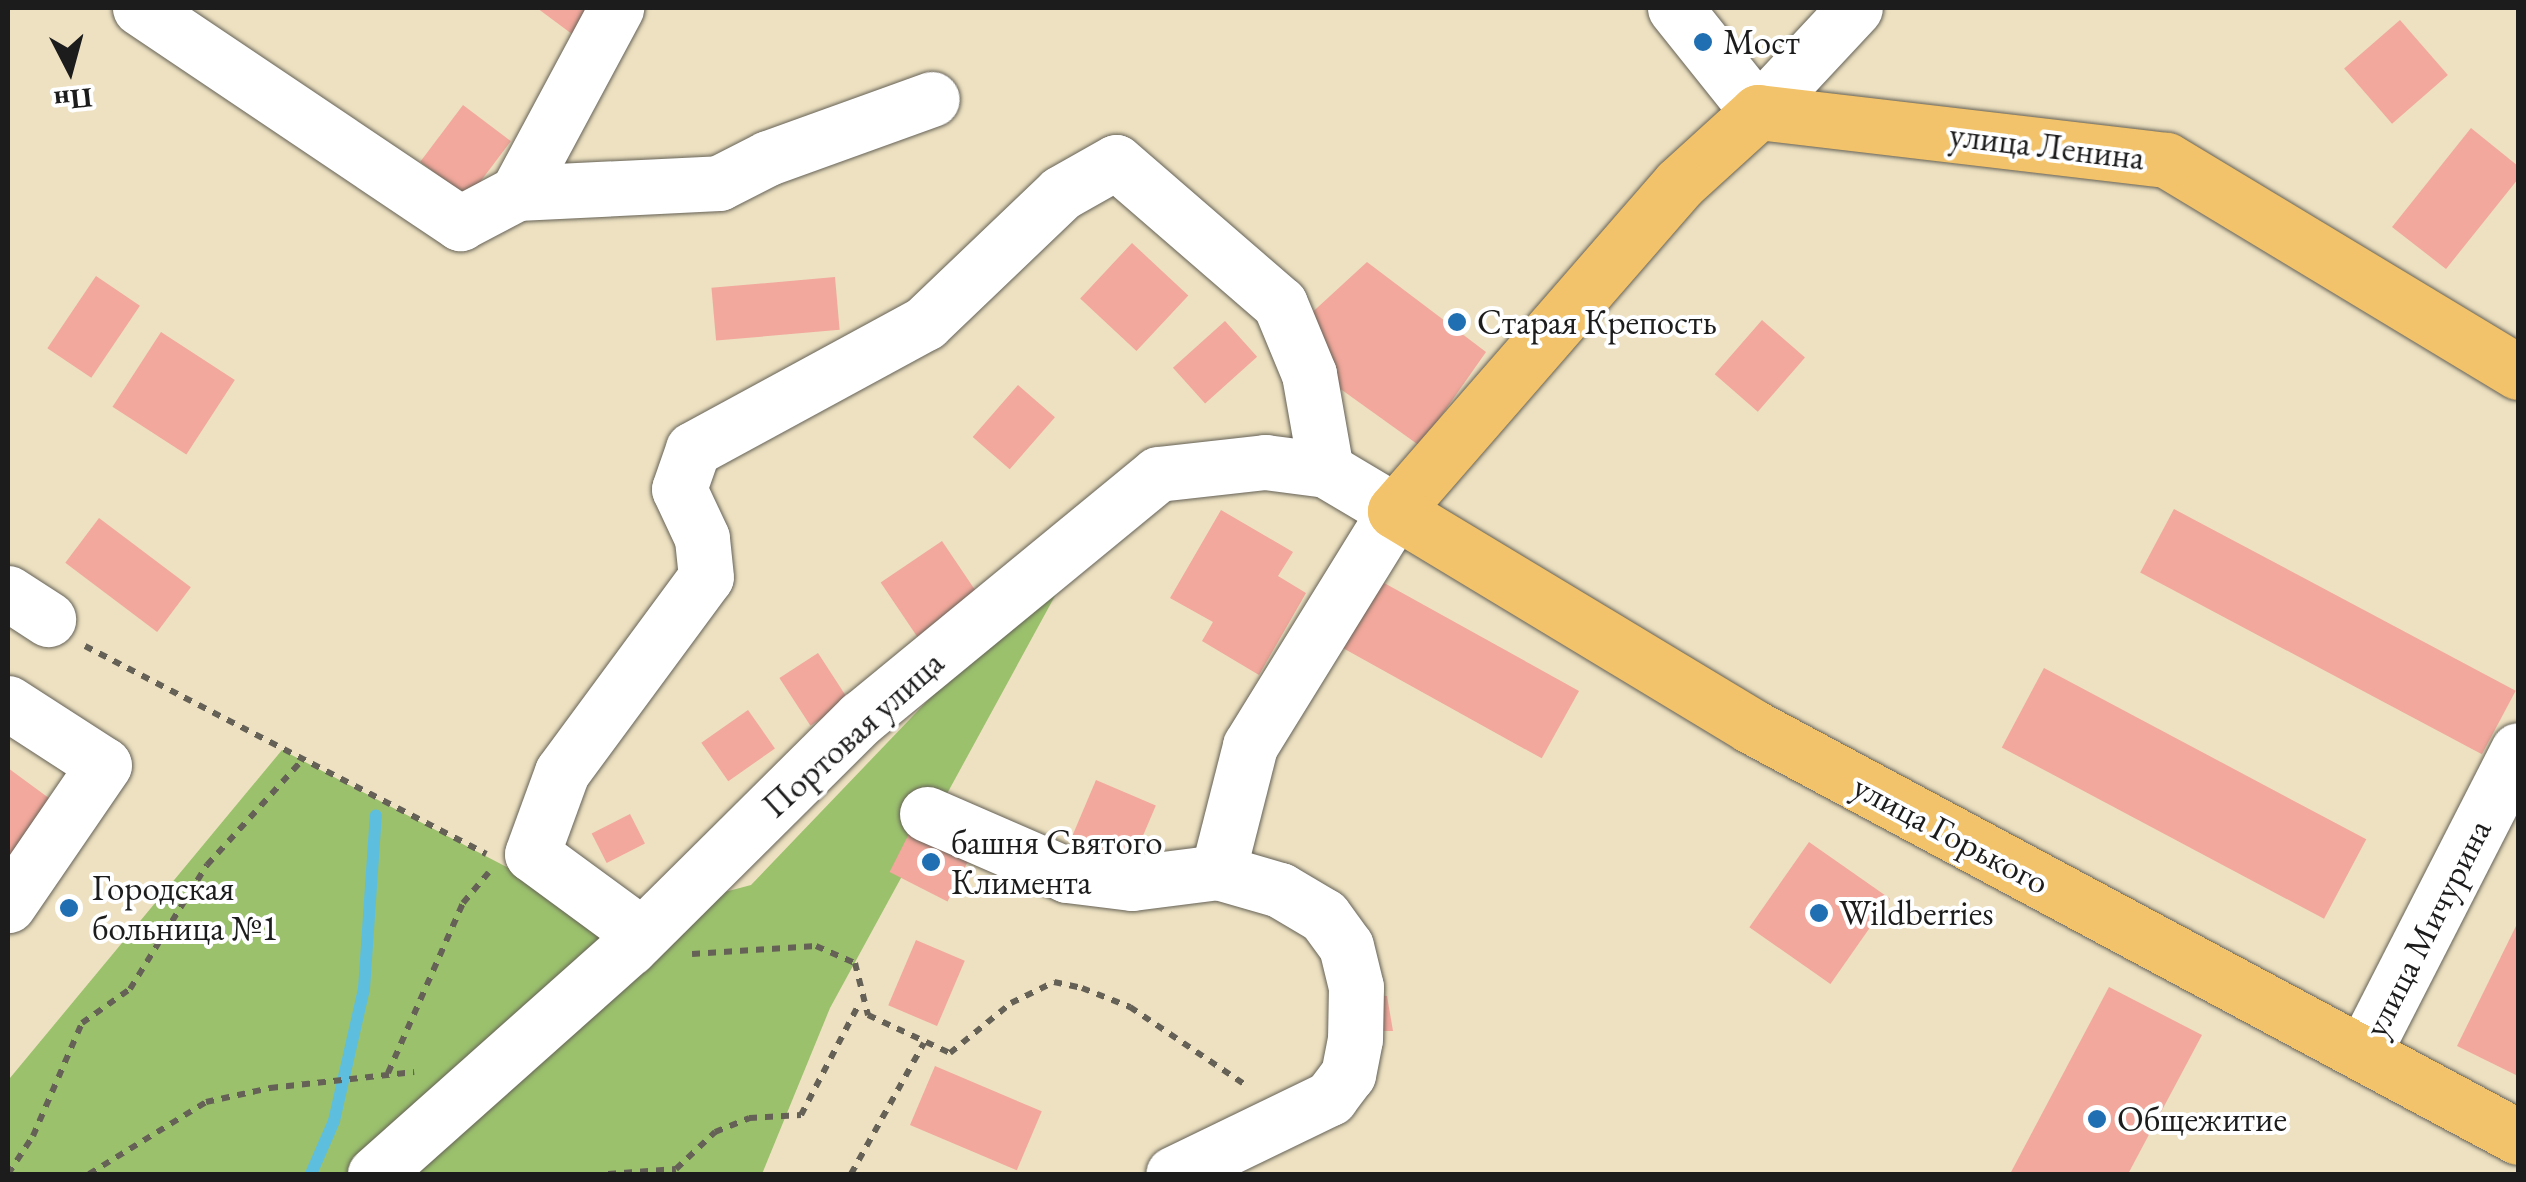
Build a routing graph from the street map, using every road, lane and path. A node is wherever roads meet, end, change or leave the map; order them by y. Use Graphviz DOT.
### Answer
graph roads {
  1 [pos="140,8"];
  2 [pos="616,8"];
  3 [pos="1675,8"];
  4 [pos="1855,8"];
  5 [pos="932,99"];
  6 [pos="1758,112"];
  7 [pos="517,193"];
  8 [pos="2518,372"];
  9 [pos="1326,470"];
  10 [pos="1394,512"];
  11 [pos="28,606"];
  12 [pos="8,704"];
  13 [pos="2518,750"];
  14 [pos="303,758"];
  15 [pos="927,814"];
  16 [pos="1218,872"];
  17 [pos="8,905"];
  18 [pos="635,941"];
  19 [pos="860,1002"];
  20 [pos="924,1043"];
  21 [pos="2363,1053"];
  22 [pos="495,1068"];
  23 [pos="388,1073"];
  24 [pos="1293,1121"];
  25 [pos="2518,1137"];
  26 [pos="8,1174"];
  27 [pos="89,1174"];
  28 [pos="375,1174"];
  29 [pos="608,1174"];
  30 [pos="852,1174"];
  31 [pos="1173,1174"];
  1 -- 7 [label="street"];
  2 -- 7 [label="street"];
  3 -- 6 [label="street"];
  4 -- 6 [label="street"];
  5 -- 7 [label="street"];
  6 -- 8 [label="main road, улица Ленина"];
  6 -- 10 [label="main road"];
  9 -- 10 [label="street, Портовая улица"];
  9 -- 18 [label="street, Портовая улица"];
  9 -- 18 [label="street"];
  10 -- 16 [label="street"];
  10 -- 21 [label="main road, улица Горького"];
  11 -- 14 [label="path"];
  12 -- 17 [label="street"];
  13 -- 21 [label="street, улица Мичурина"];
  14 -- 23 [label="path"];
  14 -- 26 [label="path"];
  15 -- 16 [label="street"];
  16 -- 24 [label="street"];
  18 -- 19 [label="path"];
  18 -- 22 [label="street, Портовая улица"];
  19 -- 20 [label="path"];
  19 -- 29 [label="path"];
  20 -- 24 [label="path"];
  20 -- 30 [label="path"];
  21 -- 25 [label="main road, улица Горького"];
  22 -- 23 [label="path"];
  22 -- 28 [label="street, Портовая улица"];
  23 -- 27 [label="path"];
  24 -- 31 [label="street"];
}
